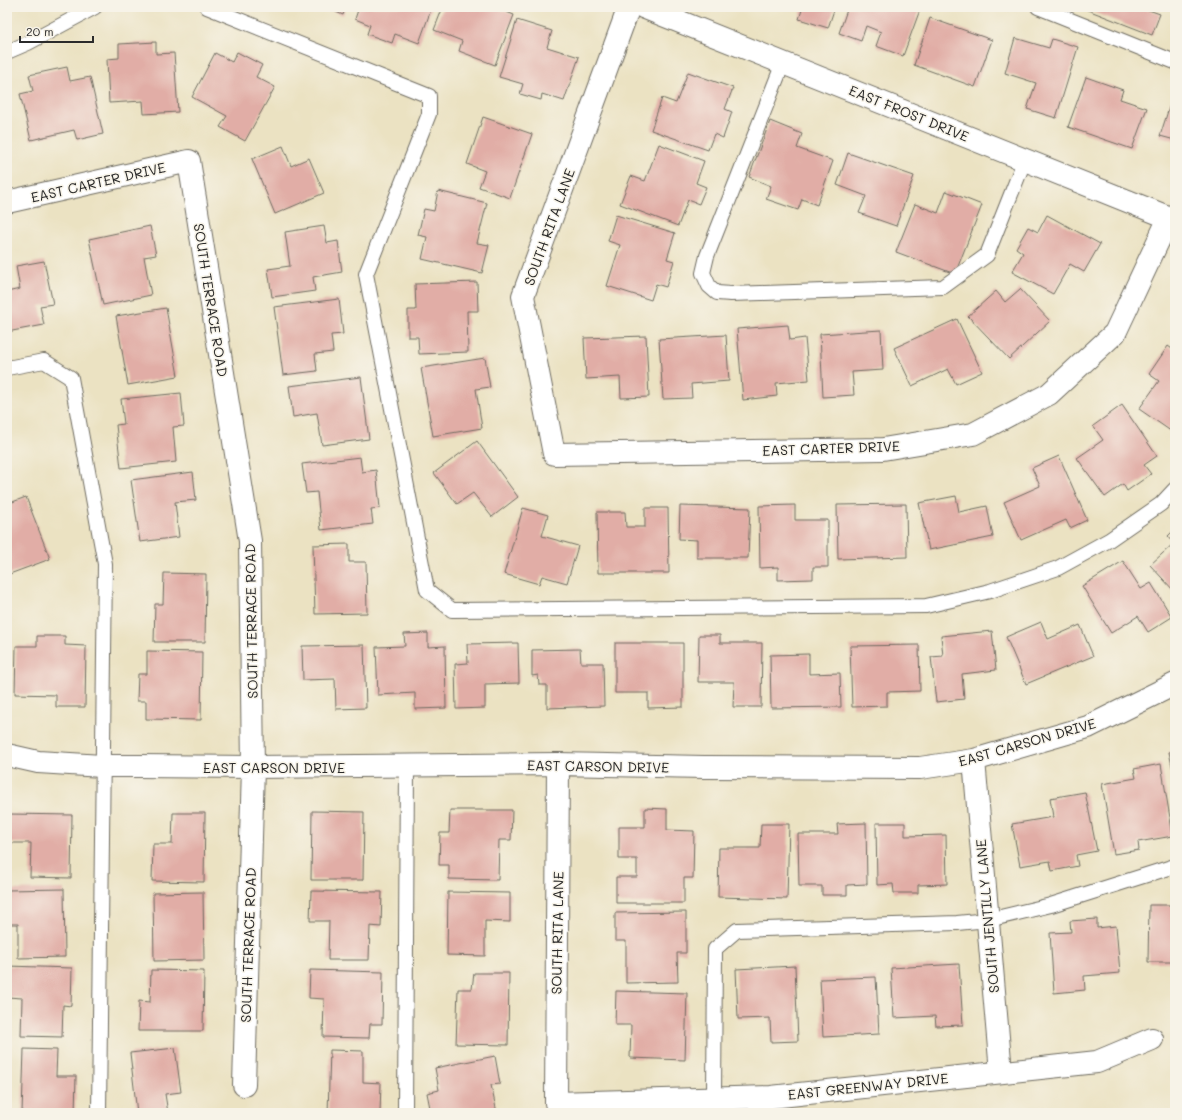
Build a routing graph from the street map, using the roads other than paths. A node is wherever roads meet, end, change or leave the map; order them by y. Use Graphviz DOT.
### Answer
graph roads {
  1 [pos="95,7"];
  2 [pos="207,7"];
  3 [pos="630,7"];
  4 [pos="643,7"];
  5 [pos="1038,7"];
  6 [pos="7,52"];
  7 [pos="1175,62"];
  8 [pos="783,63"];
  9 [pos="1025,159"];
  10 [pos="189,161"];
  11 [pos="8,200"];
  12 [pos="1172,219"];
  13 [pos="7,368"];
  14 [pos="554,454"];
  15 [pos="1175,489"];
  16 [pos="1175,684"];
  17 [pos="7,755"];
  18 [pos="974,760"];
  19 [pos="558,764"];
  20 [pos="102,766"];
  21 [pos="407,766"];
  22 [pos="253,767"];
  23 [pos="1175,866"];
  24 [pos="988,920"];
  25 [pos="1152,1039"];
  26 [pos="1001,1072"];
  27 [pos="244,1085"];
  28 [pos="714,1098"];
  29 [pos="556,1102"];
  30 [pos="99,1113"];
  31 [pos="405,1113"];
  1 -- 6 [label="lane"];
  2 -- 15 [label="lane"];
  3 -- 14 [label="street, SOUTH RITA LANE"];
  4 -- 8 [label="street, EAST FROST DRIVE"];
  5 -- 7 [label="lane"];
  8 -- 9 [label="street, EAST FROST DRIVE"];
  8 -- 9 [label="lane"];
  9 -- 12 [label="street, EAST FROST DRIVE"];
  10 -- 11 [label="street, EAST CARTER DRIVE"];
  10 -- 22 [label="street, SOUTH TERRACE ROAD"];
  12 -- 14 [label="street, EAST CARTER DRIVE"];
  13 -- 20 [label="lane"];
  16 -- 18 [label="street, EAST CARSON DRIVE"];
  17 -- 20 [label="street, EAST CARSON DRIVE"];
  18 -- 19 [label="street, EAST CARSON DRIVE"];
  18 -- 24 [label="street, SOUTH JENTILLY LANE"];
  19 -- 21 [label="street, EAST CARSON DRIVE"];
  19 -- 29 [label="street, SOUTH RITA LANE"];
  20 -- 22 [label="street, EAST CARSON DRIVE"];
  20 -- 30 [label="lane"];
  21 -- 22 [label="street, EAST CARSON DRIVE"];
  21 -- 31 [label="lane"];
  22 -- 27 [label="street, SOUTH TERRACE ROAD"];
  23 -- 24 [label="lane"];
  24 -- 26 [label="street, SOUTH JENTILLY LANE"];
  24 -- 28 [label="lane"];
  25 -- 26 [label="street, EAST GREENWAY DRIVE"];
  26 -- 28 [label="street, EAST GREENWAY DRIVE"];
  28 -- 29 [label="street, EAST GREENWAY DRIVE"];
}
